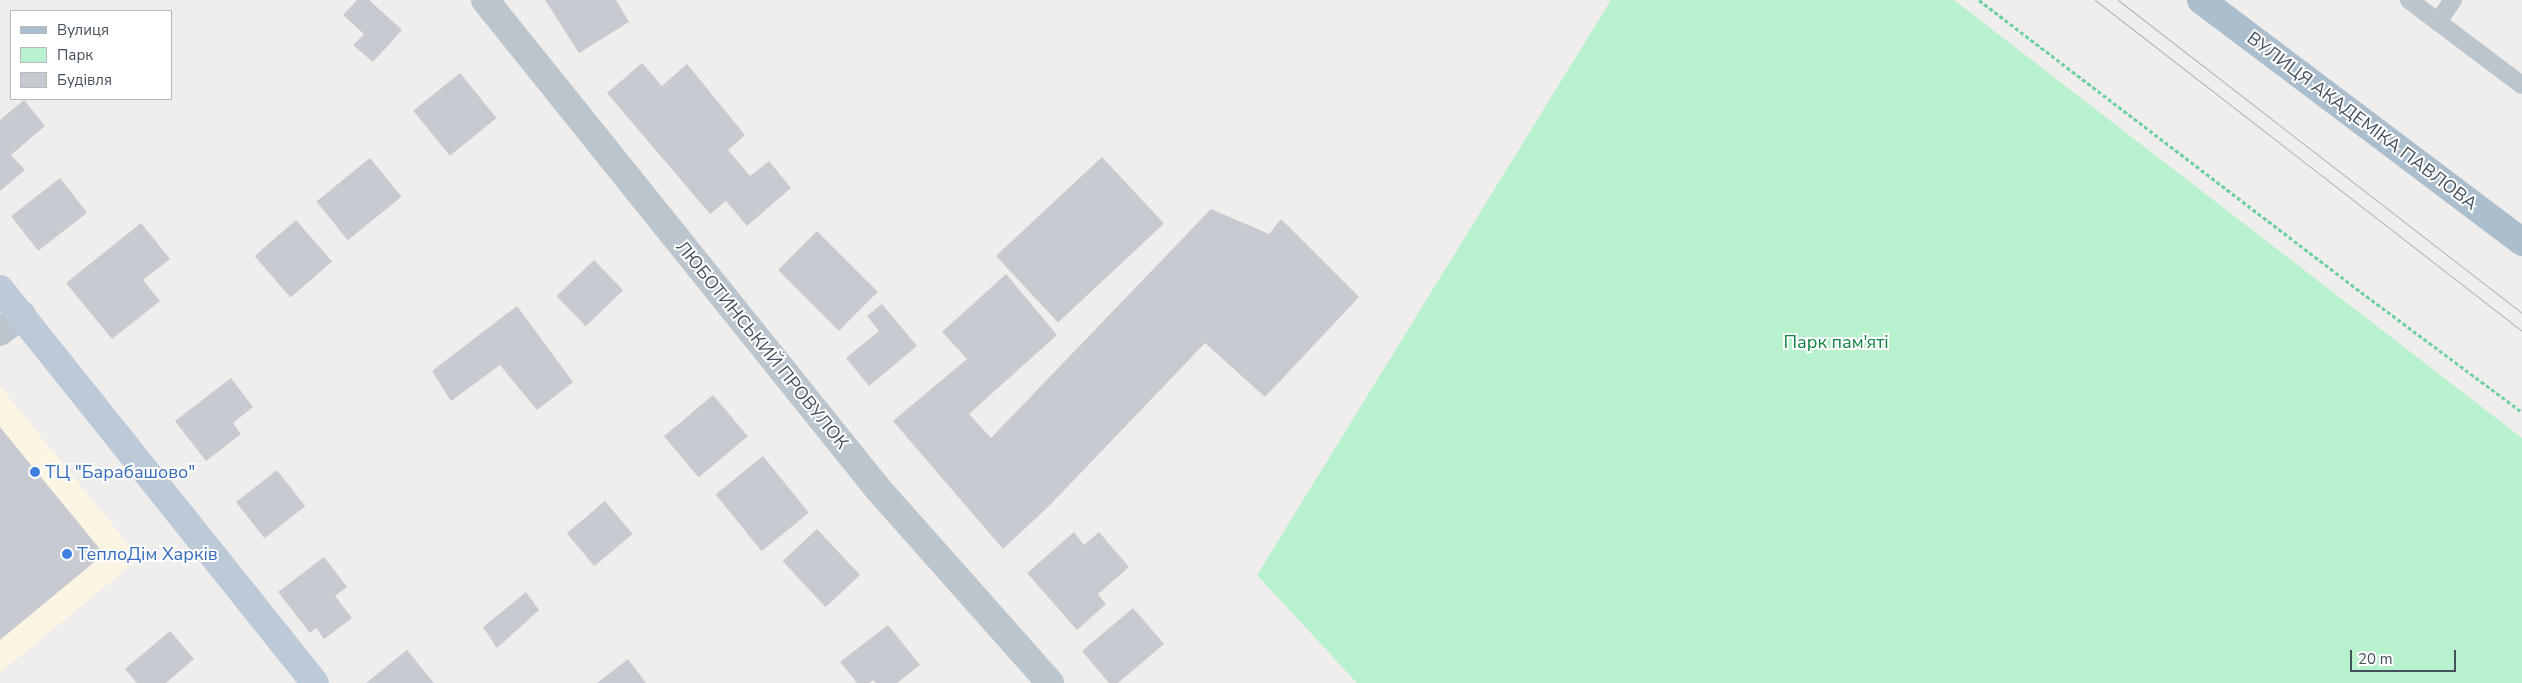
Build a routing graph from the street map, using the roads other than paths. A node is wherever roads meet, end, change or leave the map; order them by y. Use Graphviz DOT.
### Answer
graph roads {
  1 [pos="485,0"];
  2 [pos="2203,0"];
  3 [pos="2409,0"];
  4 [pos="2453,0"];
  5 [pos="2438,22"];
  6 [pos="2522,85"];
  7 [pos="2522,242"];
  8 [pos="0,289"];
  9 [pos="22,315"];
  10 [pos="0,332"];
  11 [pos="315,683"];
  12 [pos="1050,683"];
  1 -- 12 [label="street, ЛЮБОТИНСЬКИЙ ПРОВУЛОК"];
  2 -- 7 [label="main road, ВУЛИЦЯ АКАДЕМІКА ПАВЛОВА"];
  3 -- 5 [label="lane"];
  4 -- 5 [label="lane"];
  5 -- 6 [label="lane"];
  8 -- 9 [label="main road"];
  9 -- 10 [label="street"];
  9 -- 11 [label="main road"];
}
